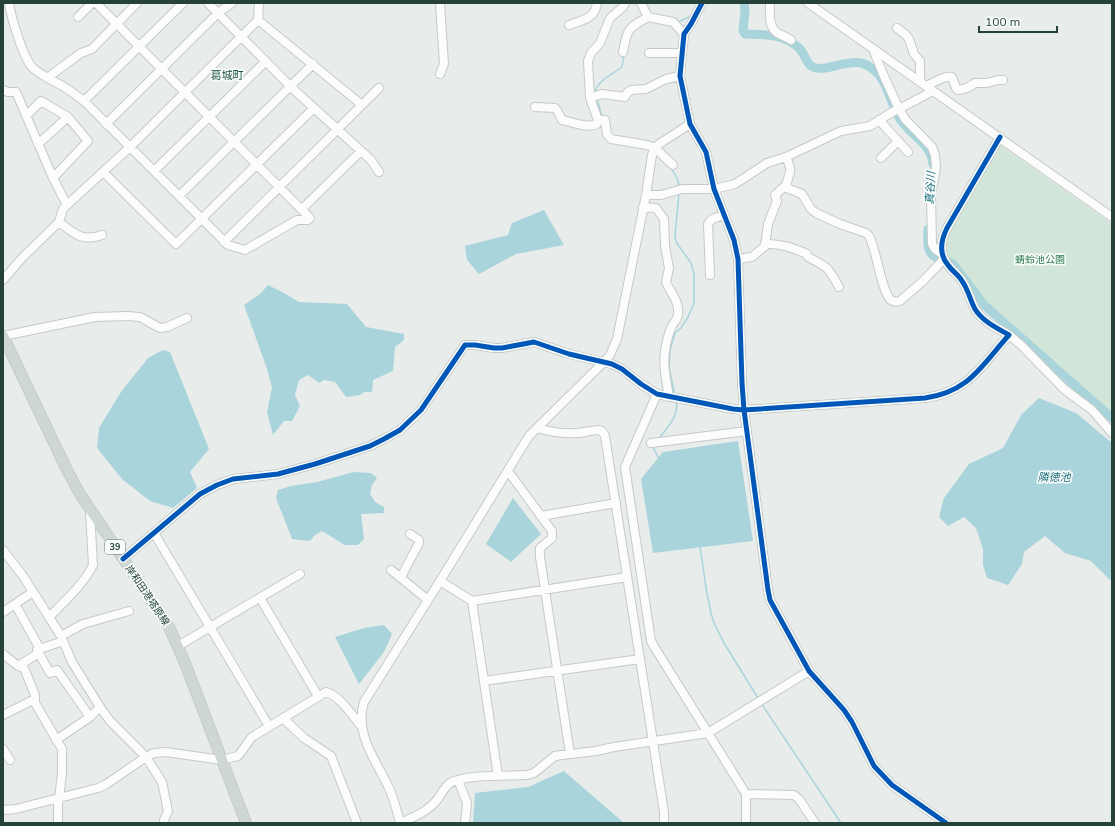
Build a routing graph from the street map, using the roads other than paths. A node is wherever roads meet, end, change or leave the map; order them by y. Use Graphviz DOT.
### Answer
graph roads {
  1 [pos="9,3"];
  2 [pos="92,3"];
  3 [pos="96,3"];
  4 [pos="137,3"];
  5 [pos="183,3"];
  6 [pos="208,3"];
  7 [pos="232,3"];
  8 [pos="259,3"];
  9 [pos="440,3"];
  10 [pos="596,3"];
  11 [pos="625,3"];
  12 [pos="702,3"];
  13 [pos="770,3"];
  14 [pos="808,3"];
  15 [pos="823,3"];
  16 [pos="643,5"];
  17 [pos="821,12"];
  18 [pos="218,13"];
  19 [pos="78,17"];
  20 [pos="648,17"];
  21 [pos="258,20"];
  22 [pos="117,24"];
  23 [pos="569,25"];
  24 [pos="897,28"];
  25 [pos="684,34"];
  26 [pos="241,36"];
  27 [pos="791,40"];
  28 [pos="139,46"];
  29 [pos="873,49"];
  30 [pos="622,52"];
  31 [pos="649,53"];
  32 [pos="682,53"];
  33 [pos="266,61"];
  34 [pos="313,64"];
  35 [pos="162,69"];
  36 [pos="440,74"];
  37 [pos="680,76"];
  38 [pos="47,78"];
  39 [pos="1003,80"];
  40 [pos="291,86"];
  41 [pos="926,86"];
  42 [pos="378,88"];
  43 [pos="3,90"];
  44 [pos="185,92"];
  45 [pos="590,98"];
  46 [pos="84,101"];
  47 [pos="362,105"];
  48 [pos="534,107"];
  49 [pos="314,108"];
  50 [pos="899,109"];
  51 [pos="26,116"];
  52 [pos="68,117"];
  53 [pos="210,117"];
  54 [pos="598,120"];
  55 [pos="879,120"];
  56 [pos="106,124"];
  57 [pos="690,124"];
  58 [pos="337,129"];
  59 [pos="1000,138"];
  60 [pos="898,141"];
  61 [pos="235,142"];
  62 [pos="38,144"];
  63 [pos="130,147"];
  64 [pos="655,148"];
  65 [pos="361,151"];
  66 [pos="908,152"];
  67 [pos="786,156"];
  68 [pos="881,158"];
  69 [pos="257,164"];
  70 [pos="672,165"];
  71 [pos="154,171"];
  72 [pos="103,172"];
  73 [pos="378,172"];
  74 [pos="53,178"];
  75 [pos="786,185"];
  76 [pos="280,187"];
  77 [pos="714,189"];
  78 [pos="646,195"];
  79 [pos="179,196"];
  80 [pos="67,205"];
  81 [pos="643,207"];
  82 [pos="302,209"];
  83 [pos="724,215"];
  84 [pos="1112,217"];
  85 [pos="202,219"];
  86 [pos="59,222"];
  87 [pos="102,235"];
  88 [pos="224,242"];
  89 [pos="765,244"];
  90 [pos="943,256"];
  91 [pos="738,259"];
  92 [pos="710,275"];
  93 [pos="3,280"];
  94 [pos="839,287"];
  95 [pos="187,318"];
  96 [pos="1008,335"];
  97 [pos="3,336"];
  98 [pos="604,362"];
  99 [pos="657,394"];
  100 [pos="669,397"];
  101 [pos="744,410"];
  102 [pos="537,428"];
  103 [pos="747,431"];
  104 [pos="1112,433"];
  105 [pos="652,443"];
  106 [pos="508,471"];
  107 [pos="616,503"];
  108 [pos="90,511"];
  109 [pos="541,516"];
  110 [pos="154,533"];
  111 [pos="410,534"];
  112 [pos="3,550"];
  113 [pos="124,559"];
  114 [pos="391,570"];
  115 [pos="300,574"];
  116 [pos="401,577"];
  117 [pos="627,577"];
  118 [pos="440,581"];
  119 [pos="545,589"];
  120 [pos="33,592"];
  121 [pos="260,598"];
  122 [pos="428,600"];
  123 [pos="472,601"];
  124 [pos="15,604"];
  125 [pos="128,611"];
  126 [pos="3,612"];
  127 [pos="49,617"];
  128 [pos="211,626"];
  129 [pos="62,638"];
  130 [pos="178,646"];
  131 [pos="40,651"];
  132 [pos="3,654"];
  133 [pos="640,658"];
  134 [pos="18,666"];
  135 [pos="557,671"];
  136 [pos="808,671"];
  137 [pos="484,682"];
  138 [pos="318,696"];
  139 [pos="35,699"];
  140 [pos="100,707"];
  141 [pos="3,715"];
  142 [pos="90,717"];
  143 [pos="283,718"];
  144 [pos="269,726"];
  145 [pos="362,727"];
  146 [pos="708,733"];
  147 [pos="56,740"];
  148 [pos="652,741"];
  149 [pos="3,749"];
  150 [pos="570,754"];
  151 [pos="146,757"];
  152 [pos="10,760"];
  153 [pos="221,760"];
  154 [pos="498,776"];
  155 [pos="458,780"];
  156 [pos="746,794"];
  157 [pos="59,799"];
  158 [pos="3,810"];
  159 [pos="58,823"];
  160 [pos="165,823"];
  161 [pos="246,823"];
  162 [pos="357,823"];
  163 [pos="400,823"];
  164 [pos="465,823"];
  165 [pos="664,823"];
  166 [pos="746,823"];
  167 [pos="815,823"];
  168 [pos="946,823"];
  1 -- 38 [label="street"];
  2 -- 19 [label="street"];
  3 -- 22 [label="street"];
  4 -- 22 [label="street"];
  5 -- 28 [label="street"];
  6 -- 18 [label="street"];
  7 -- 18 [label="street"];
  8 -- 21 [label="street"];
  9 -- 36 [label="street"];
  10 -- 23 [label="street"];
  11 -- 45 [label="street"];
  12 -- 25 [label="street"];
  13 -- 27 [label="street"];
  14 -- 17 [label="street"];
  15 -- 17 [label="street"];
  16 -- 20 [label="street"];
  17 -- 29 [label="street"];
  18 -- 26 [label="street"];
  18 -- 35 [label="street"];
  20 -- 25 [label="street"];
  20 -- 30 [label="street"];
  21 -- 26 [label="street"];
  21 -- 34 [label="street"];
  22 -- 28 [label="street"];
  22 -- 38 [label="street"];
  24 -- 41 [label="street"];
  25 -- 32 [label="street"];
  26 -- 33 [label="street"];
  26 -- 44 [label="street"];
  28 -- 35 [label="street"];
  28 -- 46 [label="street"];
  29 -- 41 [label="street"];
  29 -- 50 [label="street"];
  31 -- 32 [label="street"];
  32 -- 37 [label="street"];
  33 -- 40 [label="street"];
  33 -- 53 [label="street"];
  34 -- 40 [label="street"];
  34 -- 47 [label="street"];
  35 -- 44 [label="street"];
  35 -- 56 [label="street"];
  37 -- 45 [label="street"];
  37 -- 57 [label="street"];
  38 -- 46 [label="street"];
  39 -- 41 [label="street"];
  40 -- 49 [label="street"];
  40 -- 61 [label="street"];
  41 -- 50 [label="street"];
  41 -- 59 [label="street"];
  42 -- 47 [label="street"];
  43 -- 51 [label="street"];
  44 -- 53 [label="street"];
  44 -- 63 [label="street"];
  45 -- 54 [label="street"];
  46 -- 56 [label="street"];
  47 -- 58 [label="street"];
  48 -- 54 [label="street"];
  49 -- 58 [label="street"];
  49 -- 69 [label="street"];
  50 -- 55 [label="street"];
  50 -- 90 [label="street"];
  51 -- 52 [label="street"];
  51 -- 62 [label="street"];
  52 -- 62 [label="street"];
  52 -- 74 [label="street"];
  53 -- 61 [label="street"];
  53 -- 71 [label="street"];
  54 -- 64 [label="street"];
  55 -- 60 [label="street"];
  55 -- 67 [label="street"];
  56 -- 63 [label="street"];
  57 -- 64 [label="street"];
  57 -- 77 [label="street"];
  58 -- 65 [label="street"];
  58 -- 76 [label="street"];
  59 -- 84 [label="street"];
  59 -- 90 [label="street"];
  60 -- 66 [label="street"];
  60 -- 68 [label="street"];
  61 -- 69 [label="street"];
  61 -- 79 [label="street"];
  62 -- 74 [label="street"];
  63 -- 71 [label="street"];
  63 -- 72 [label="street"];
  64 -- 70 [label="street"];
  64 -- 78 [label="street"];
  65 -- 73 [label="street"];
  65 -- 82 [label="street"];
  67 -- 75 [label="street"];
  67 -- 77 [label="street"];
  69 -- 76 [label="street"];
  69 -- 85 [label="street"];
  71 -- 79 [label="street"];
  72 -- 80 [label="street"];
  72 -- 85 [label="street"];
  74 -- 80 [label="street"];
  75 -- 89 [label="street"];
  75 -- 90 [label="street"];
  76 -- 82 [label="street"];
  76 -- 88 [label="street"];
  77 -- 78 [label="street"];
  77 -- 83 [label="street"];
  78 -- 81 [label="street"];
  79 -- 85 [label="street"];
  80 -- 86 [label="street"];
  81 -- 98 [label="street"];
  81 -- 100 [label="street"];
  82 -- 88 [label="street"];
  83 -- 91 [label="street"];
  83 -- 92 [label="street"];
  85 -- 88 [label="street"];
  86 -- 87 [label="street"];
  86 -- 93 [label="street"];
  89 -- 91 [label="street"];
  89 -- 94 [label="street"];
  90 -- 96 [label="street"];
  91 -- 101 [label="street"];
  95 -- 97 [label="street"];
  96 -- 101 [label="street"];
  96 -- 104 [label="street"];
  97 -- 108 [label="main road, 岸和田港塔原線 / 39"];
  98 -- 99 [label="street"];
  98 -- 102 [label="street"];
  98 -- 110 [label="street"];
  99 -- 100 [label="street"];
  99 -- 146 [label="street"];
  100 -- 101 [label="street"];
  101 -- 103 [label="street"];
  102 -- 106 [label="street"];
  102 -- 107 [label="street"];
  103 -- 105 [label="street"];
  103 -- 136 [label="street"];
  106 -- 109 [label="street"];
  106 -- 118 [label="street"];
  107 -- 109 [label="street"];
  107 -- 117 [label="street"];
  108 -- 113 [label="main road, 岸和田港塔原線 / 39"];
  108 -- 127 [label="street"];
  109 -- 119 [label="street"];
  110 -- 113 [label="street"];
  110 -- 128 [label="street"];
  111 -- 116 [label="street"];
  112 -- 120 [label="street"];
  113 -- 130 [label="main road, 岸和田港塔原線 / 39"];
  114 -- 116 [label="street"];
  115 -- 121 [label="street"];
  116 -- 122 [label="street"];
  117 -- 119 [label="street"];
  117 -- 133 [label="street"];
  118 -- 122 [label="street"];
  118 -- 123 [label="street"];
  119 -- 123 [label="street"];
  119 -- 135 [label="street"];
  120 -- 124 [label="street"];
  120 -- 127 [label="street"];
  121 -- 128 [label="street"];
  121 -- 138 [label="street"];
  122 -- 145 [label="street"];
  123 -- 137 [label="street"];
  124 -- 126 [label="street"];
  124 -- 131 [label="street"];
  125 -- 129 [label="street"];
  127 -- 129 [label="street"];
  128 -- 130 [label="street"];
  128 -- 144 [label="street"];
  129 -- 131 [label="street"];
  129 -- 140 [label="street"];
  130 -- 153 [label="main road, 岸和田港塔原線 / 39"];
  131 -- 134 [label="street"];
  131 -- 142 [label="street"];
  132 -- 134 [label="street"];
  133 -- 135 [label="street"];
  133 -- 148 [label="street"];
  134 -- 139 [label="street"];
  135 -- 137 [label="street"];
  135 -- 150 [label="street"];
  136 -- 146 [label="street"];
  136 -- 168 [label="street"];
  137 -- 154 [label="street"];
  138 -- 143 [label="street"];
  138 -- 145 [label="street"];
  139 -- 141 [label="street"];
  139 -- 147 [label="street"];
  140 -- 142 [label="street"];
  140 -- 151 [label="street"];
  142 -- 147 [label="street"];
  143 -- 144 [label="street"];
  143 -- 162 [label="street"];
  144 -- 153 [label="street"];
  145 -- 163 [label="street"];
  146 -- 148 [label="street"];
  146 -- 156 [label="street"];
  147 -- 157 [label="street"];
  148 -- 150 [label="street"];
  148 -- 165 [label="street"];
  149 -- 152 [label="street"];
  150 -- 154 [label="street"];
  151 -- 153 [label="street"];
  151 -- 157 [label="street"];
  151 -- 160 [label="street"];
  153 -- 161 [label="main road, 岸和田港塔原線 / 39"];
  154 -- 155 [label="street"];
  155 -- 163 [label="street"];
  155 -- 164 [label="street"];
  156 -- 166 [label="street"];
  156 -- 167 [label="street"];
  157 -- 158 [label="street"];
  157 -- 159 [label="street"];
}
